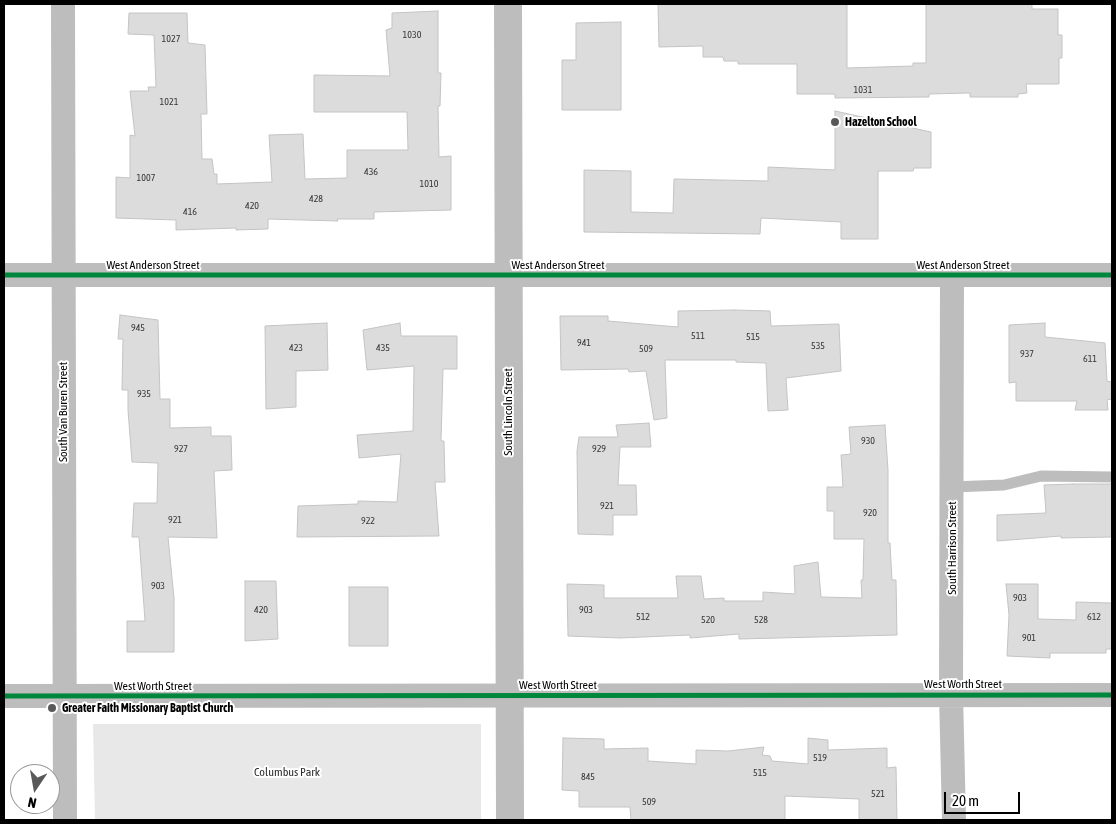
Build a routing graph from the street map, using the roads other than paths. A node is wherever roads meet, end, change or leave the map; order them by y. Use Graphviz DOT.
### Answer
graph roads {
  1 [pos="63,4"];
  2 [pos="508,4"];
  3 [pos="4,275"];
  4 [pos="64,275"];
  5 [pos="508,275"];
  6 [pos="952,275"];
  7 [pos="1112,275"];
  8 [pos="1112,477"];
  9 [pos="952,487"];
  10 [pos="951,694"];
  11 [pos="1112,694"];
  12 [pos="510,695"];
  13 [pos="4,696"];
  14 [pos="64,696"];
  15 [pos="65,820"];
  16 [pos="510,820"];
  17 [pos="954,820"];
  1 -- 4 [label="street, South Van Buren Street"];
  2 -- 5 [label="street, South Lincoln Street"];
  3 -- 4 [label="street, West Anderson Street"];
  4 -- 5 [label="street, West Anderson Street"];
  4 -- 14 [label="street, South Van Buren Street"];
  5 -- 6 [label="street, West Anderson Street"];
  5 -- 12 [label="street, South Lincoln Street"];
  6 -- 7 [label="street, West Anderson Street"];
  6 -- 9 [label="street, South Harrison Street"];
  8 -- 9 [label="lane"];
  9 -- 10 [label="street, South Harrison Street"];
  10 -- 11 [label="street, West Worth Street"];
  10 -- 12 [label="street, West Worth Street"];
  10 -- 17 [label="street, South Harrison Street"];
  12 -- 14 [label="street, West Worth Street"];
  12 -- 16 [label="street, South Lincoln Street"];
  13 -- 14 [label="street, West Worth Street"];
  14 -- 15 [label="street, South Van Buren Street"];
}
